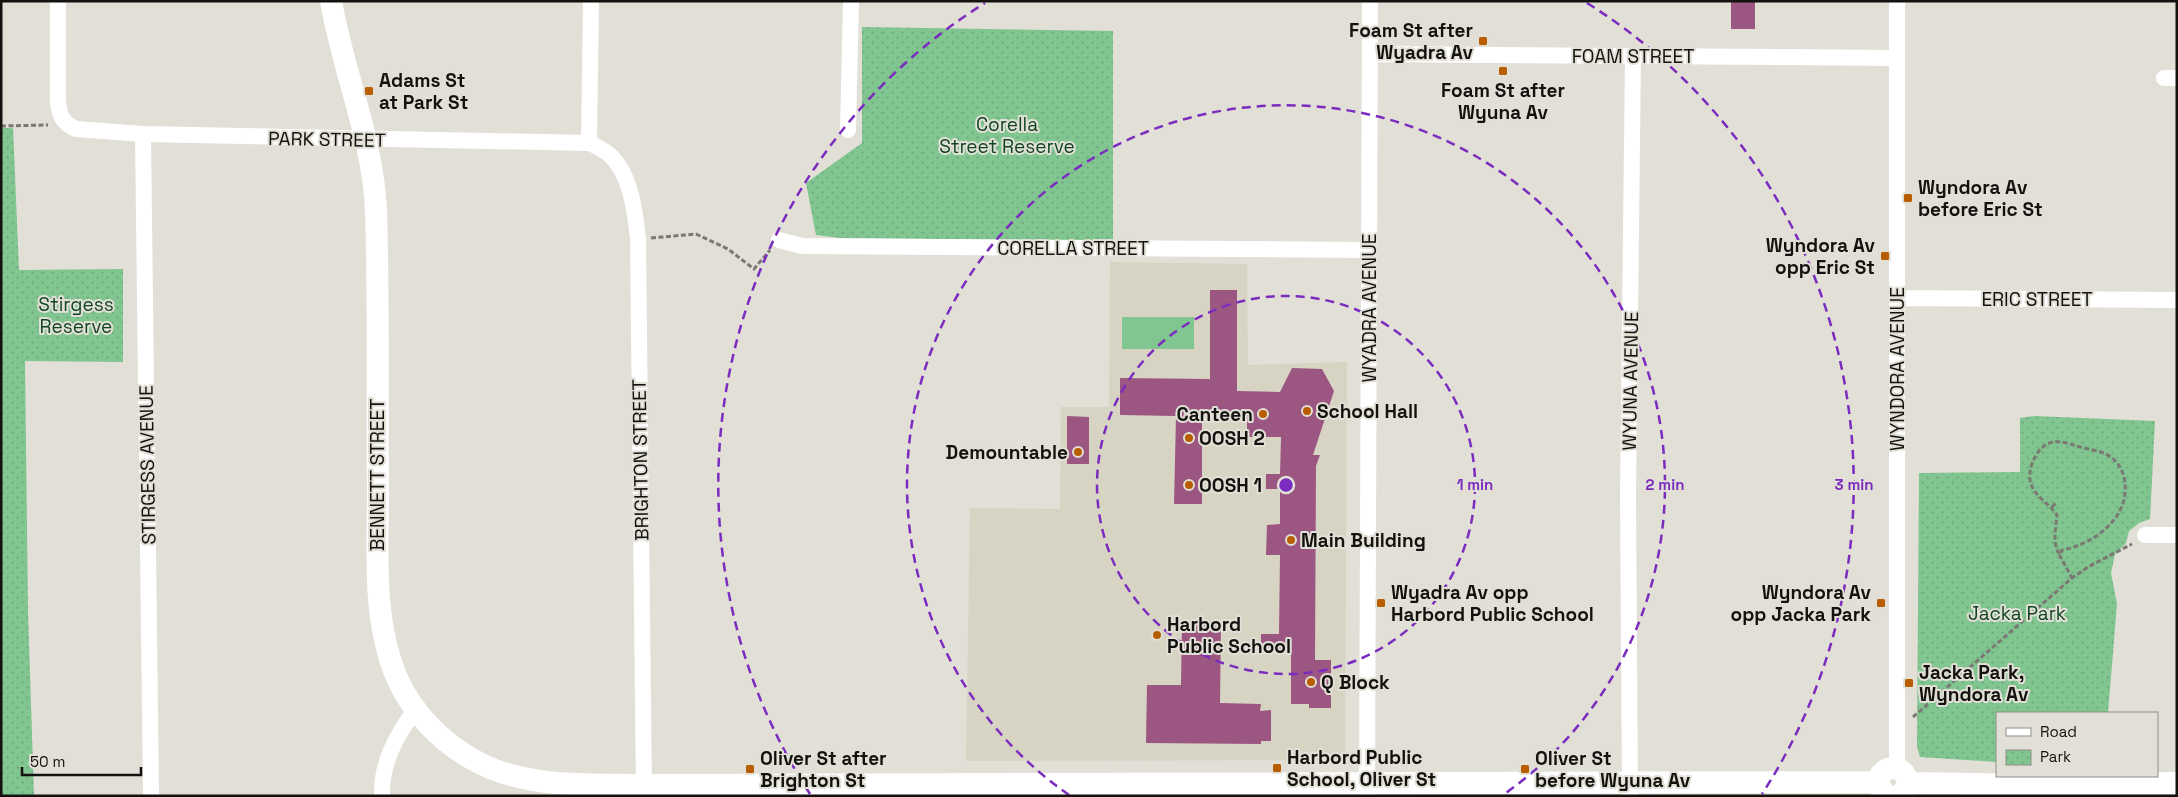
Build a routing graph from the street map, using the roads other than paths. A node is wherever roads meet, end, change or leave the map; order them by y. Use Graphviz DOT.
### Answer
graph roads {
  1 [pos="58,1"];
  2 [pos="331,1"];
  3 [pos="591,1"];
  4 [pos="851,1"];
  5 [pos="1370,1"];
  6 [pos="1898,1"];
  7 [pos="1370,54"];
  8 [pos="1633,56"];
  9 [pos="1896,58"];
  10 [pos="848,130"];
  11 [pos="143,134"];
  12 [pos="366,140"];
  13 [pos="589,143"];
  14 [pos="778,240"];
  15 [pos="1368,250"];
  16 [pos="1897,298"];
  17 [pos="2177,300"];
  18 [pos="2145,535"];
  19 [pos="2177,535"];
  20 [pos="415,710"];
  21 [pos="1901,782"];
  22 [pos="2177,783"];
  23 [pos="1883,789"];
  24 [pos="992,790"];
  25 [pos="1367,790"];
  26 [pos="1630,790"];
  27 [pos="2035,790"];
  28 [pos="644,791"];
  29 [pos="151,796"];
  30 [pos="382,796"];
  1 -- 11 [label="street, PARK STREET"];
  2 -- 12 [label="main road, BENNETT STREET"];
  3 -- 13 [label="street"];
  4 -- 10 [label="street"];
  5 -- 7 [label="street, WYADRA AVENUE"];
  6 -- 9 [label="street, WYNDORA AVENUE"];
  7 -- 8 [label="street, FOAM STREET"];
  7 -- 15 [label="street, WYADRA AVENUE"];
  8 -- 9 [label="street, FOAM STREET"];
  8 -- 26 [label="street, WYUNA AVENUE"];
  9 -- 16 [label="street, WYNDORA AVENUE"];
  11 -- 12 [label="street, PARK STREET"];
  11 -- 29 [label="street, STIRGESS AVENUE"];
  12 -- 13 [label="street, PARK STREET"];
  12 -- 20 [label="main road, BENNETT STREET"];
  13 -- 28 [label="street, BRIGHTON STREET"];
  14 -- 15 [label="street, CORELLA STREET"];
  15 -- 25 [label="street, WYADRA AVENUE"];
  16 -- 17 [label="street, ERIC STREET"];
  16 -- 21 [label="street, WYNDORA AVENUE"];
  18 -- 19 [label="street"];
  20 -- 28 [label="main road, BENNETT STREET"];
  20 -- 30 [label="street"];
  21 -- 23 [label="main road"];
  21 -- 27 [label="main road"];
  22 -- 27 [label="main road"];
  23 -- 26 [label="main road, BENNETT STREET"];
  24 -- 25 [label="main road, BENNETT STREET"];
  24 -- 28 [label="main road, BENNETT STREET"];
  25 -- 26 [label="main road, BENNETT STREET"];
}
